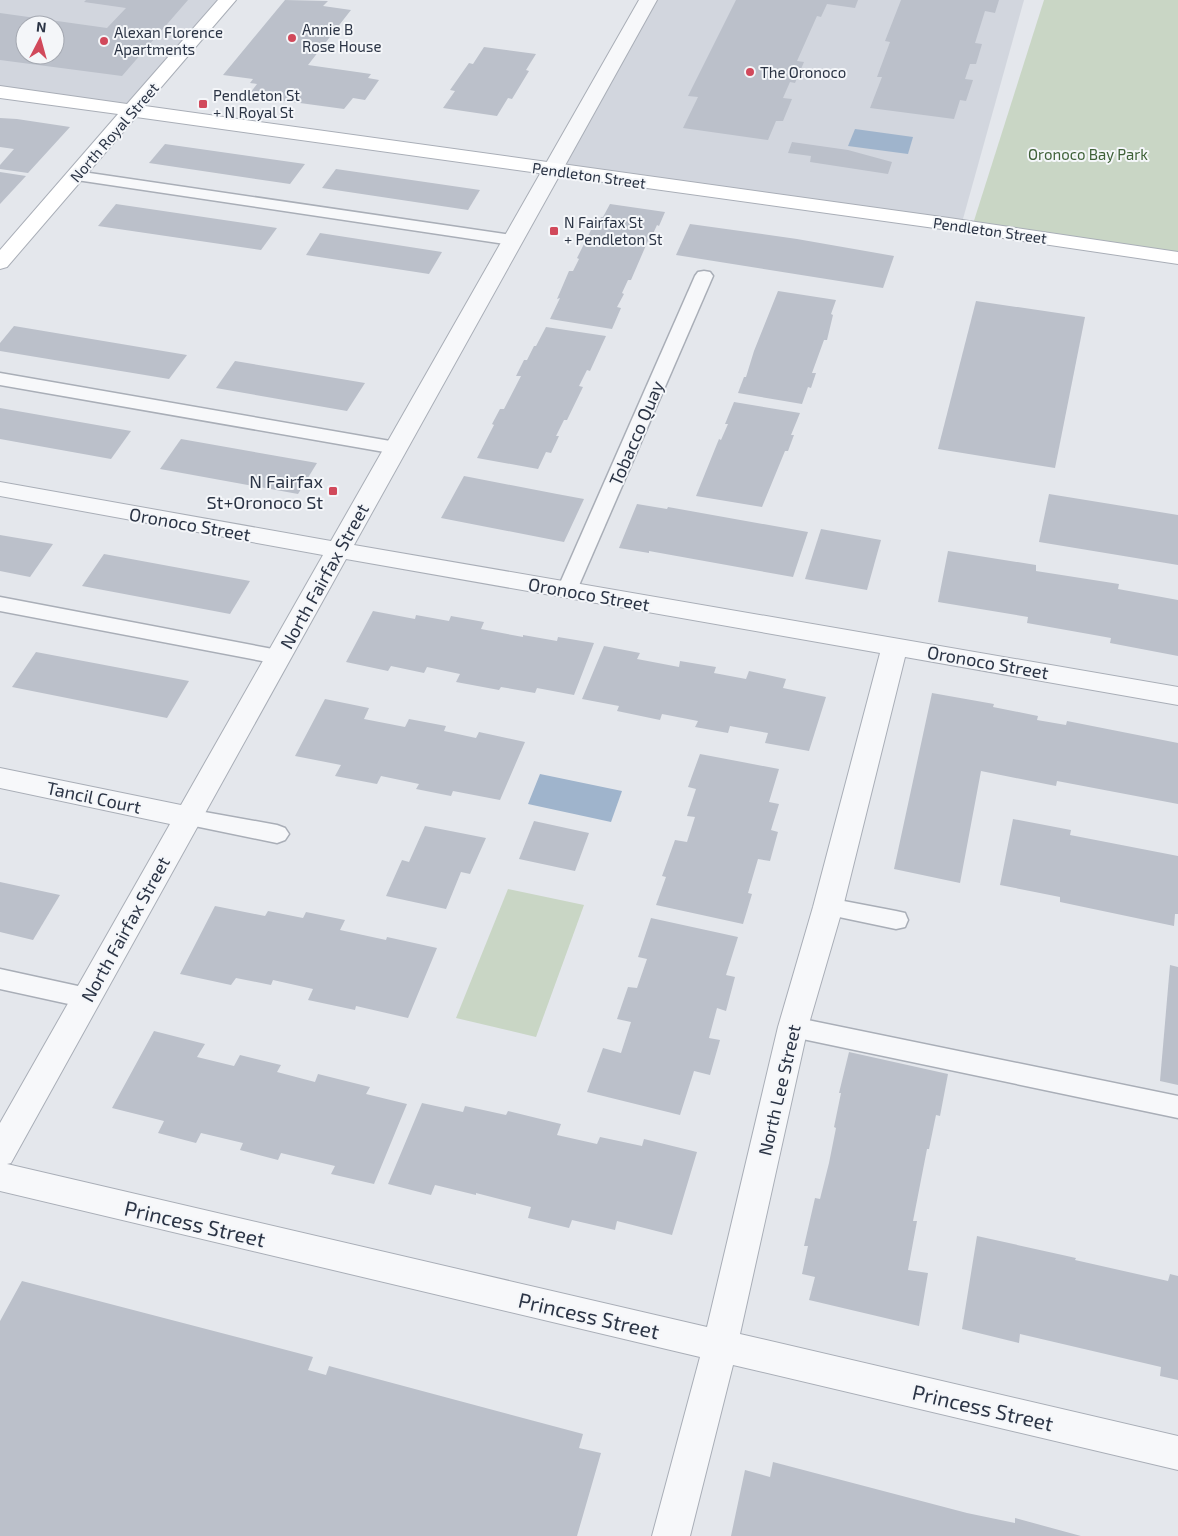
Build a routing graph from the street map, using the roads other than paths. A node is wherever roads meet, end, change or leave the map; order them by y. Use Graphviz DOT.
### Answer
graph roads {
  1 [pos="227,0"];
  2 [pos="648,0"];
  3 [pos="0,92"];
  4 [pos="132,110"];
  5 [pos="552,170"];
  6 [pos="76,176"];
  7 [pos="512,240"];
  8 [pos="1178,258"];
  9 [pos="0,262"];
  10 [pos="704,276"];
  11 [pos="0,379"];
  12 [pos="396,448"];
  13 [pos="0,489"];
  14 [pos="338,550"];
  15 [pos="567,590"];
  16 [pos="0,604"];
  17 [pos="894,646"];
  18 [pos="278,657"];
  19 [pos="1178,696"];
  20 [pos="0,778"];
  21 [pos="188,817"];
  22 [pos="277,834"];
  23 [pos="828,907"];
  24 [pos="896,920"];
  25 [pos="0,979"];
  26 [pos="87,998"];
  27 [pos="793,1027"];
  28 [pos="1178,1107"];
  29 [pos="0,1152"];
  30 [pos="0,1178"];
  31 [pos="720,1346"];
  32 [pos="1178,1453"];
  33 [pos="671,1536"];
  1 -- 4 [label="street, North Royal Street"];
  2 -- 5 [label="street, North Fairfax Street"];
  3 -- 4 [label="street, Pendleton Street"];
  4 -- 5 [label="street, Pendleton Street"];
  4 -- 6 [label="street, North Royal Street"];
  5 -- 7 [label="street, North Fairfax Street"];
  5 -- 8 [label="street, Pendleton Street"];
  6 -- 7 [label="lane"];
  6 -- 9 [label="street, North Royal Street"];
  7 -- 12 [label="street, North Fairfax Street"];
  10 -- 15 [label="lane, Tobacco Quay"];
  11 -- 12 [label="lane"];
  12 -- 14 [label="street, North Fairfax Street"];
  13 -- 14 [label="street, Oronoco Street"];
  14 -- 15 [label="street, Oronoco Street"];
  14 -- 18 [label="street, North Fairfax Street"];
  15 -- 17 [label="street, Oronoco Street"];
  16 -- 18 [label="lane"];
  17 -- 19 [label="street, Oronoco Street"];
  17 -- 23 [label="street, North Lee Street"];
  18 -- 21 [label="street, North Fairfax Street"];
  20 -- 21 [label="street, Tancil Court"];
  21 -- 22 [label="lane"];
  21 -- 26 [label="street, North Fairfax Street"];
  23 -- 24 [label="lane"];
  23 -- 27 [label="street, North Lee Street"];
  25 -- 26 [label="lane"];
  26 -- 29 [label="street, North Fairfax Street"];
  27 -- 28 [label="lane"];
  27 -- 31 [label="street, North Lee Street"];
  30 -- 31 [label="street, Princess Street"];
  31 -- 32 [label="street, Princess Street"];
  31 -- 33 [label="street, North Lee Street"];
}
